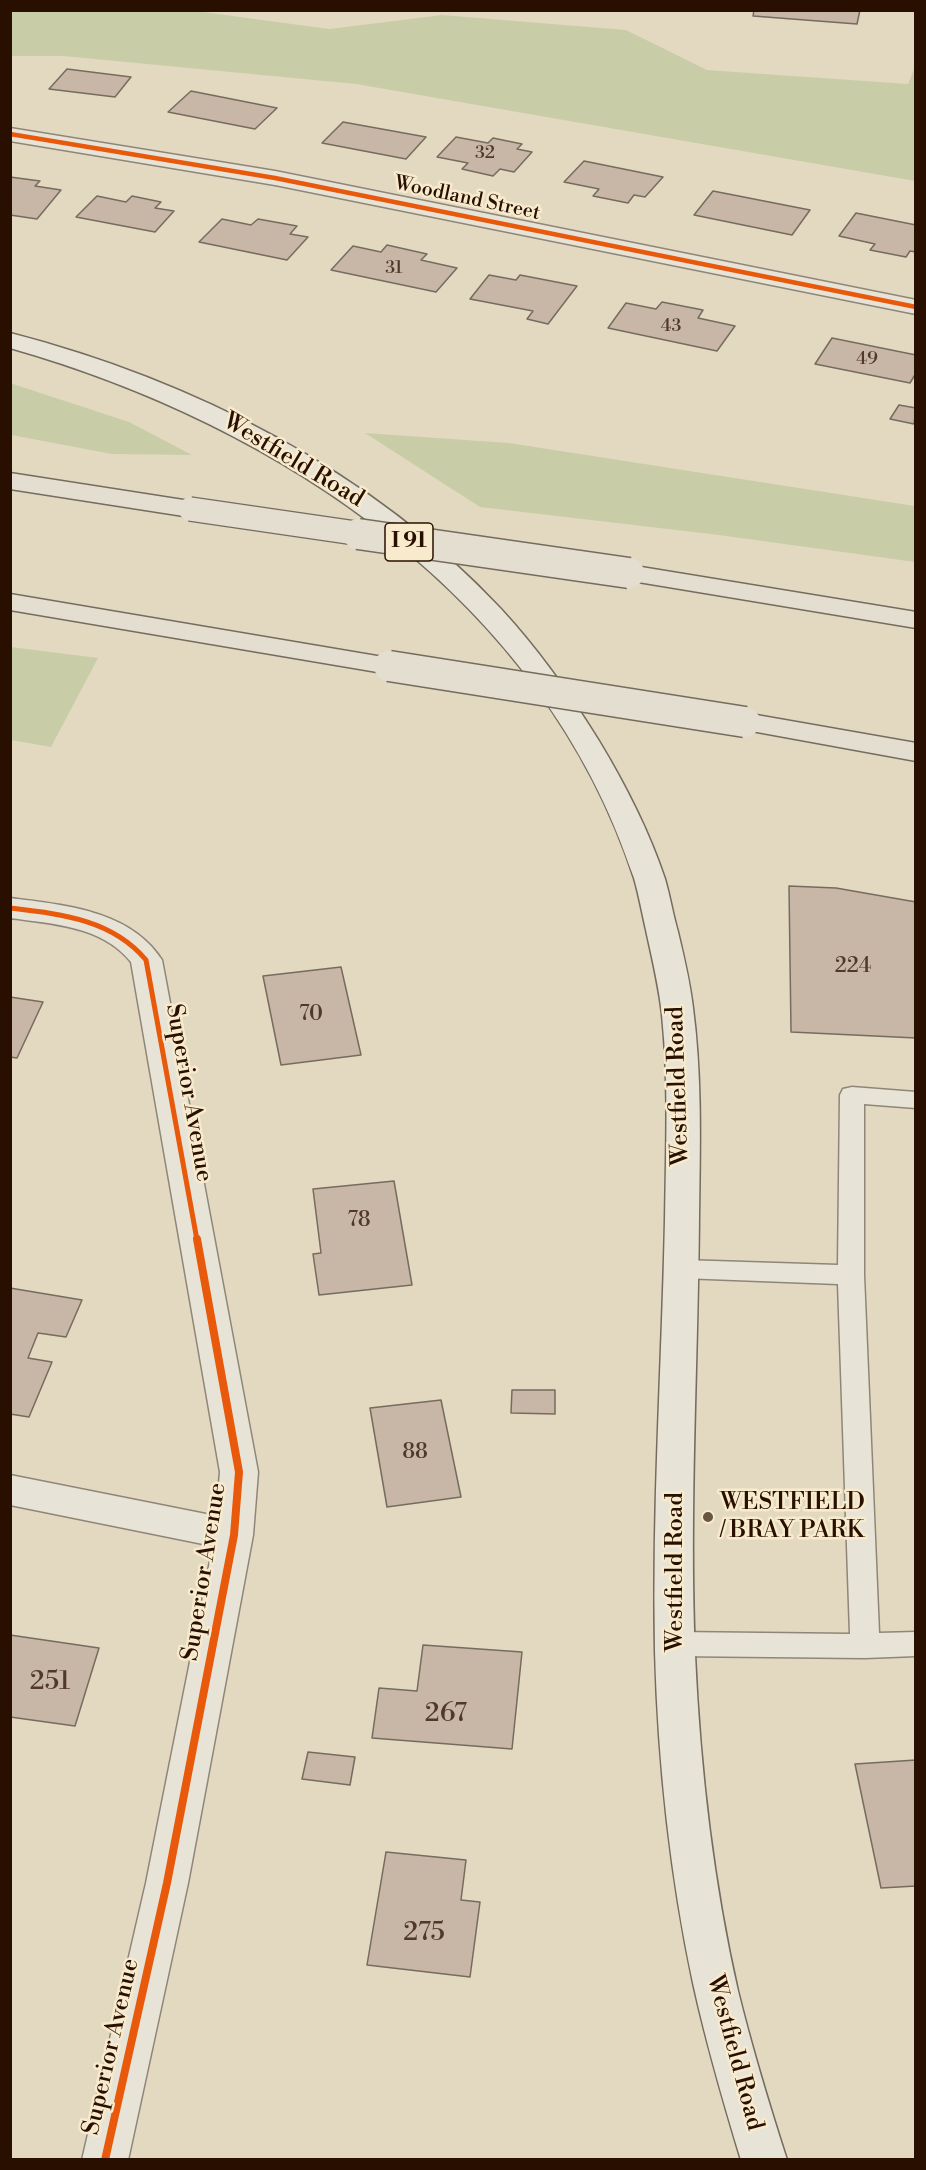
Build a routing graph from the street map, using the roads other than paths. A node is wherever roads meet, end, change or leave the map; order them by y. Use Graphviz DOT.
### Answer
graph roads {
  1 [pos="10,134"];
  2 [pos="915,307"];
  3 [pos="10,340"];
  4 [pos="10,481"];
  5 [pos="10,602"];
  6 [pos="915,620"];
  7 [pos="915,752"];
  8 [pos="10,908"];
  9 [pos="915,1100"];
  10 [pos="682,1269"];
  11 [pos="851,1275"];
  12 [pos="10,1490"];
  13 [pos="234,1535"];
  14 [pos="675,1644"];
  15 [pos="915,1644"];
  16 [pos="865,1646"];
  17 [pos="105,2160"];
  18 [pos="764,2160"];
  1 -- 2 [label="street, Woodland Street"];
  3 -- 10 [label="street, Westfield Road"];
  4 -- 6 [label="highway, I 91, bridge"];
  5 -- 7 [label="highway, bridge"];
  8 -- 13 [label="street, Superior Avenue"];
  9 -- 11 [label="lane"];
  10 -- 11 [label="lane"];
  10 -- 14 [label="street, Westfield Road"];
  11 -- 16 [label="lane"];
  12 -- 13 [label="street"];
  13 -- 17 [label="street, Superior Avenue"];
  14 -- 16 [label="lane"];
  14 -- 18 [label="street, Westfield Road"];
  15 -- 16 [label="lane"];
}
